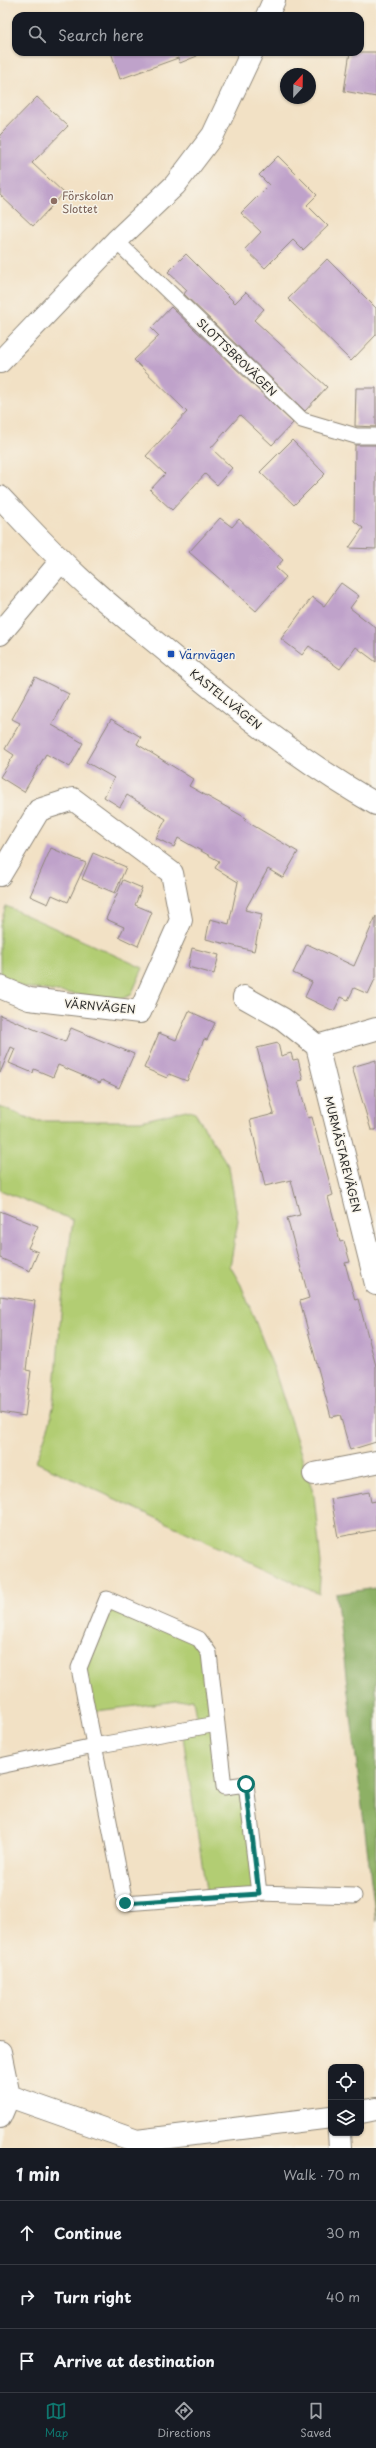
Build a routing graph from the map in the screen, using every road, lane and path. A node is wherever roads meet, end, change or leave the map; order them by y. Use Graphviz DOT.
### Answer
graph roads {
  1 [pos="274,0"];
  2 [pos="269,12"];
  3 [pos="250,56"];
  4 [pos="116,241"];
  5 [pos="0,362"];
  6 [pos="376,436"];
  7 [pos="0,497"];
  8 [pos="61,561"];
  9 [pos="0,634"];
  10 [pos="376,804"];
  11 [pos="1,870"];
  12 [pos="0,987"];
  13 [pos="244,998"];
  14 [pos="376,1029"];
  15 [pos="317,1046"];
  16 [pos="376,1284"];
  17 [pos="376,1462"];
  18 [pos="314,1474"];
  19 [pos="217,1724"];
  20 [pos="94,1746"];
  21 [pos="0,1766"];
  22 [pos="259,1894"];
  23 [pos="354,1896"];
  24 [pos="0,2052"];
  25 [pos="9,2096"];
  26 [pos="376,2108"];
  27 [pos="364,2111"];
  28 [pos="0,2117"];
  29 [pos="328,2117"];
  30 [pos="339,2136"];
  31 [pos="136,2144"];
  32 [pos="340,2148"];
  1 -- 2 [label="street"];
  3 -- 4 [label="street"];
  4 -- 5 [label="street"];
  4 -- 6 [label="lane, SLOTTSBROVÄGEN"];
  7 -- 8 [label="street, KASTELLVÄGEN"];
  8 -- 9 [label="street"];
  8 -- 10 [label="street, KASTELLVÄGEN"];
  11 -- 12 [label="street, VÄRNVÄGEN"];
  13 -- 15 [label="street"];
  14 -- 15 [label="street"];
  15 -- 16 [label="street, MURMÄSTAREVÄGEN"];
  17 -- 18 [label="street"];
  19 -- 20 [label="lane"];
  19 -- 20 [label="lane"];
  19 -- 22 [label="lane"];
  20 -- 21 [label="lane"];
  20 -- 22 [label="lane"];
  22 -- 23 [label="lane"];
  24 -- 25 [label="street"];
  25 -- 28 [label="street"];
  25 -- 31 [label="street"];
  26 -- 27 [label="street"];
  29 -- 31 [label="street"];
  30 -- 32 [label="street"];
}
